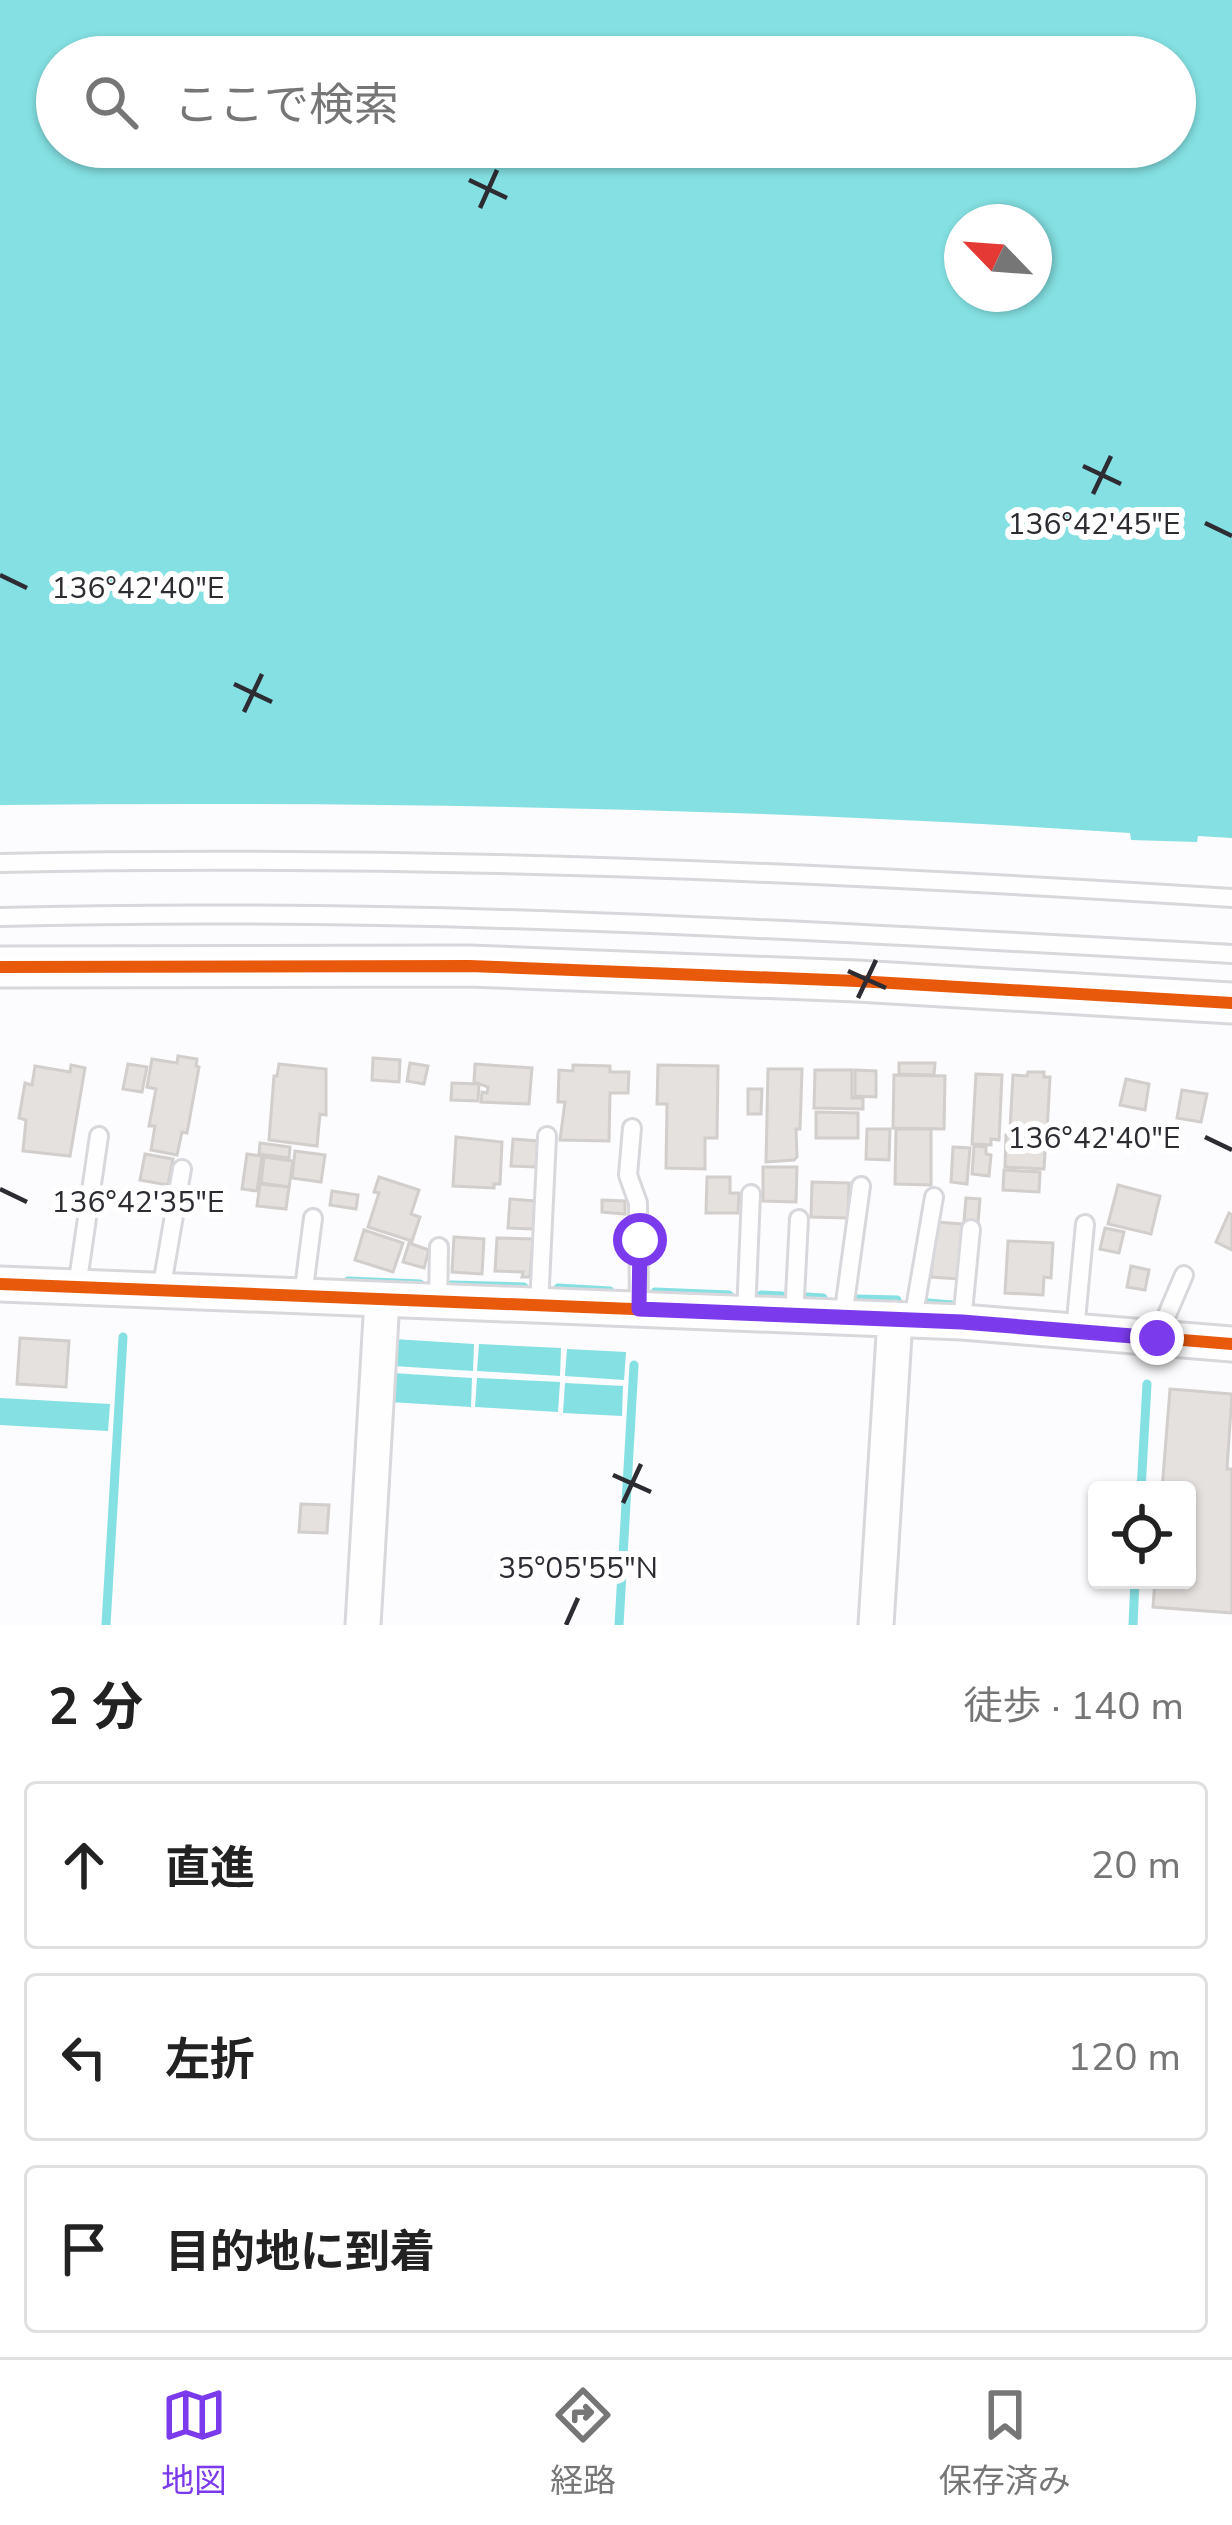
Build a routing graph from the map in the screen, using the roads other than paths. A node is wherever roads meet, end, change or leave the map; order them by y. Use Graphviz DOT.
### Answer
graph roads {
  1 [pos="0,863"];
  2 [pos="1232,898"];
  3 [pos="0,917"];
  4 [pos="1232,955"];
  5 [pos="0,967"];
  6 [pos="1232,1003"];
  7 [pos="632,1128"];
  8 [pos="99,1136"];
  9 [pos="547,1136"];
  10 [pos="182,1169"];
  11 [pos="861,1186"];
  12 [pos="752,1194"];
  13 [pos="934,1198"];
  14 [pos="313,1218"];
  15 [pos="799,1219"];
  16 [pos="1085,1224"];
  17 [pos="971,1229"];
  18 [pos="440,1247"];
  19 [pos="1184,1274"];
  20 [pos="0,1284"];
  21 [pos="77,1287"];
  22 [pos="161,1291"];
  23 [pos="303,1297"];
  24 [pos="382,1300"];
  25 [pos="438,1302"];
  26 [pos="539,1306"];
  27 [pos="639,1309"];
  28 [pos="746,1313"];
  29 [pos="794,1316"];
  30 [pos="843,1317"];
  31 [pos="904,1320"];
  32 [pos="962,1322"];
  33 [pos="1075,1331"];
  34 [pos="1157,1338"];
  35 [pos="1232,1344"];
  36 [pos="363,1625"];
  37 [pos="876,1625"];
  1 -- 2 [label="lane"];
  3 -- 4 [label="lane"];
  5 -- 6 [label="street"];
  7 -- 27 [label="lane"];
  8 -- 21 [label="lane"];
  9 -- 26 [label="lane"];
  10 -- 22 [label="lane"];
  11 -- 30 [label="lane"];
  12 -- 28 [label="lane"];
  13 -- 31 [label="lane"];
  14 -- 23 [label="lane"];
  15 -- 29 [label="lane"];
  16 -- 33 [label="lane"];
  17 -- 32 [label="lane"];
  18 -- 25 [label="lane"];
  19 -- 34 [label="lane"];
  20 -- 21 [label="street"];
  21 -- 22 [label="street"];
  22 -- 23 [label="street"];
  23 -- 24 [label="street"];
  24 -- 25 [label="street"];
  24 -- 36 [label="street"];
  25 -- 26 [label="street"];
  26 -- 27 [label="street"];
  27 -- 28 [label="street"];
  28 -- 29 [label="street"];
  29 -- 30 [label="street"];
  30 -- 31 [label="street"];
  31 -- 32 [label="street"];
  31 -- 37 [label="street"];
  32 -- 33 [label="street"];
  33 -- 34 [label="street"];
  34 -- 35 [label="street"];
}
